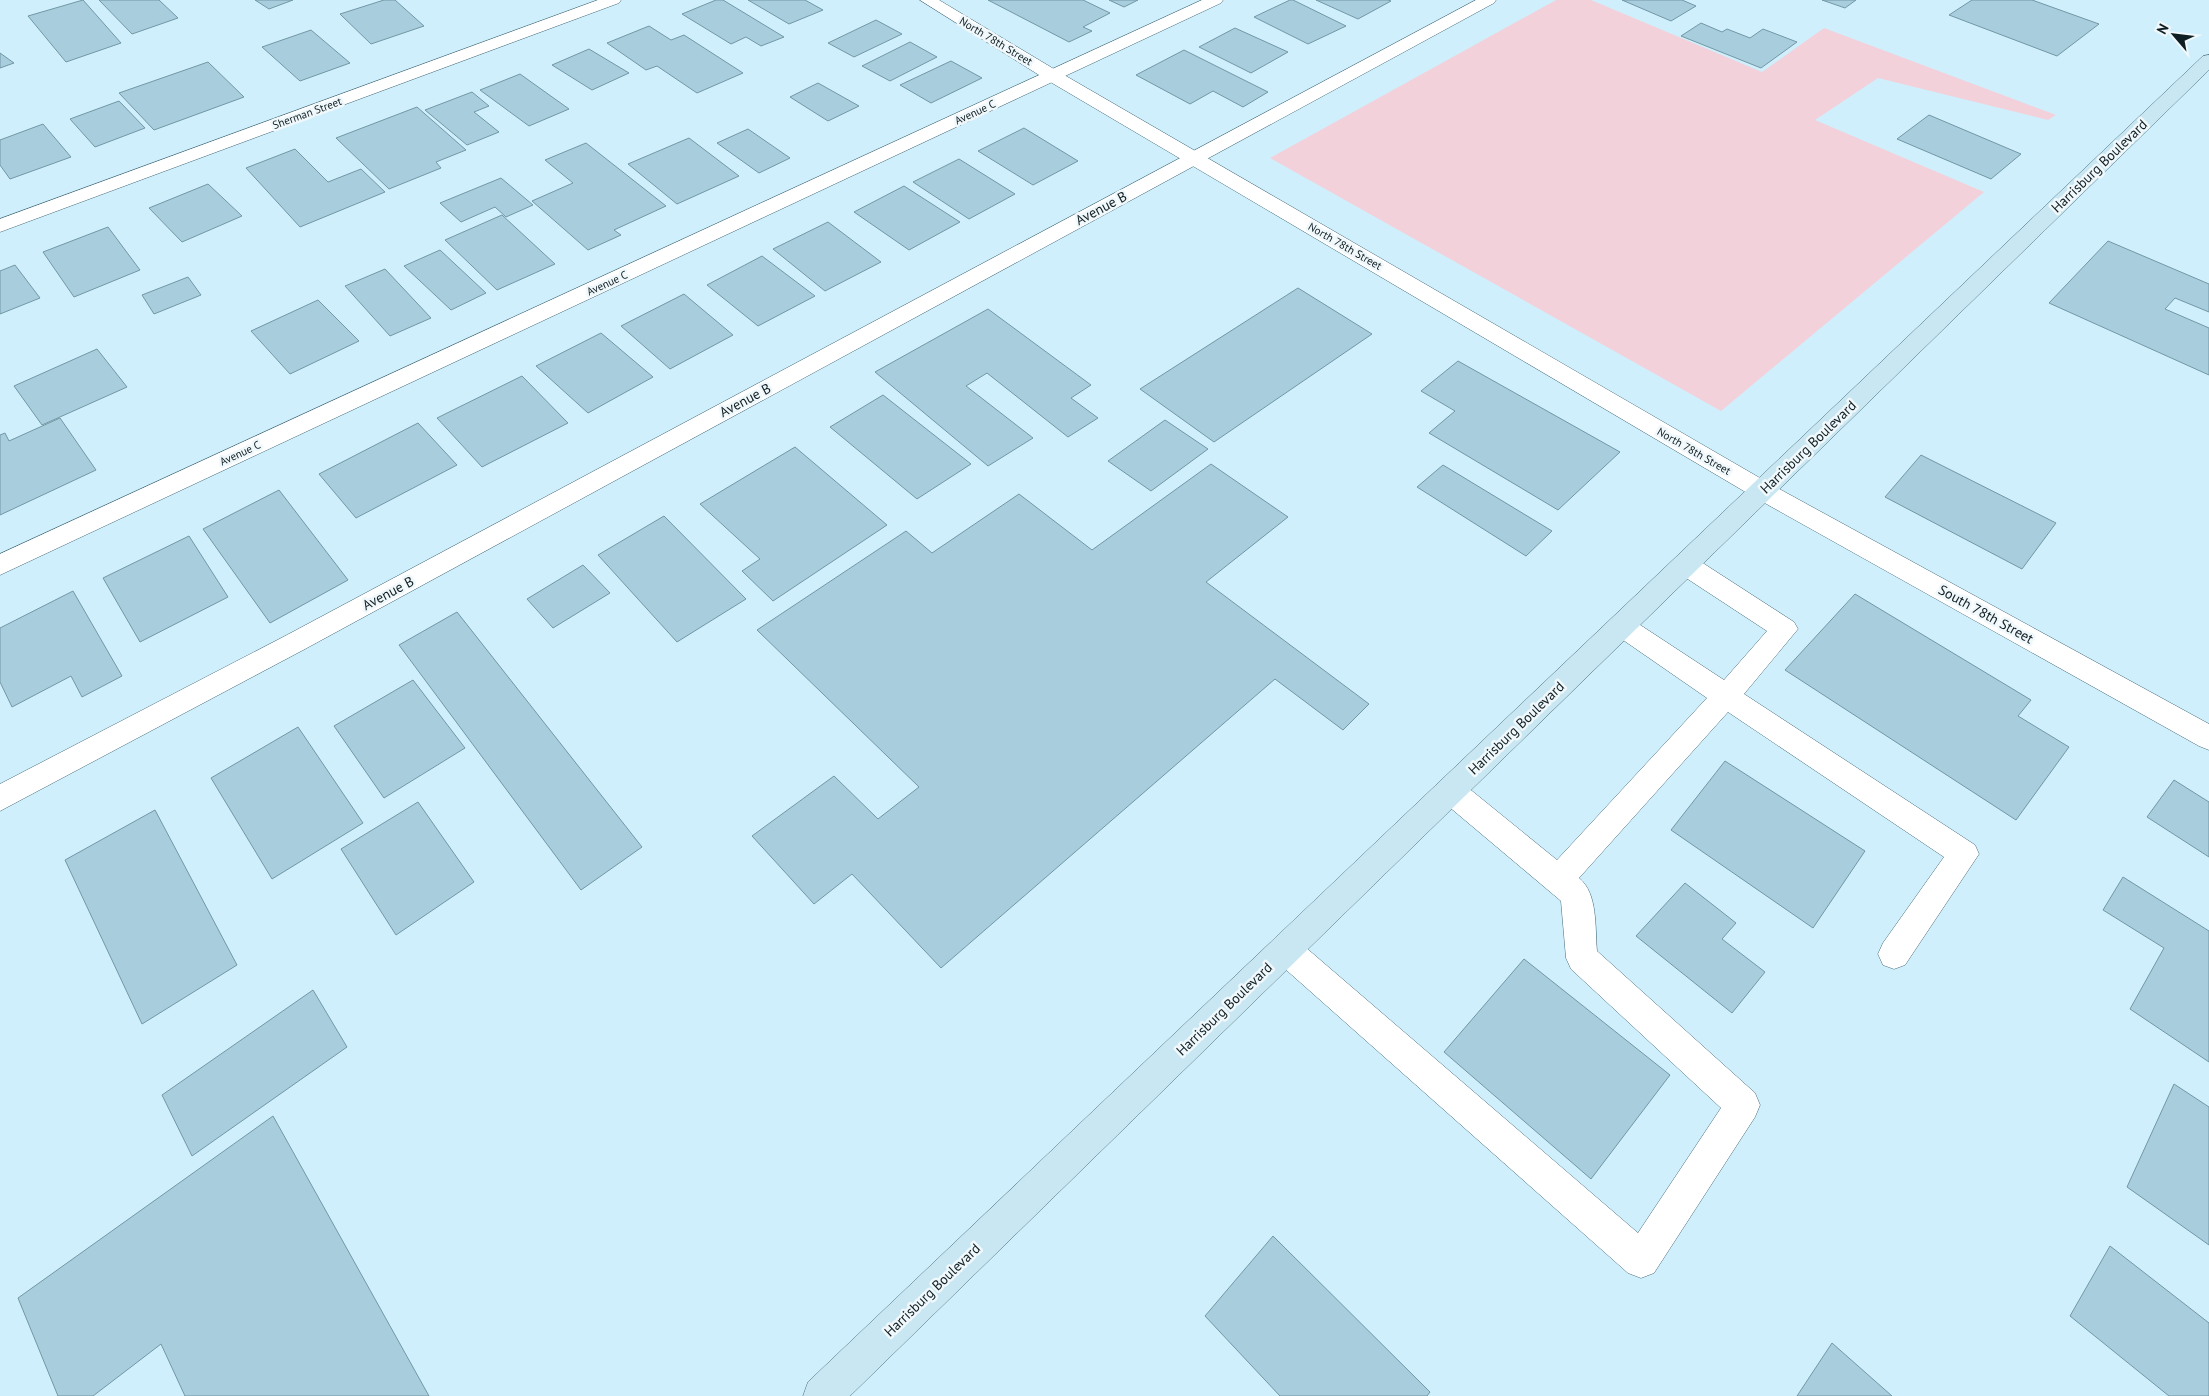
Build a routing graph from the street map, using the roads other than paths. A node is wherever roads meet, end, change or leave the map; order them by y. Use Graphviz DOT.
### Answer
graph roads {
  1 [pos="614,0"];
  2 [pos="928,0"];
  3 [pos="1215,0"];
  4 [pos="1488,0"];
  5 [pos="2209,60"];
  6 [pos="1053,76"];
  7 [pos="1195,158"];
  8 [pos="0,226"];
  9 [pos="1763,491"];
  10 [pos="1686,565"];
  11 [pos="0,566"];
  12 [pos="1622,626"];
  13 [pos="1726,696"];
  14 [pos="2209,738"];
  15 [pos="1451,791"];
  16 [pos="0,798"];
  17 [pos="1558,880"];
  18 [pos="1286,950"];
  19 [pos="1894,954"];
  20 [pos="822,1396"];
  1 -- 8 [label="street, Sherman Street"];
  2 -- 6 [label="street, North 78th Street"];
  3 -- 6 [label="street, Avenue C"];
  4 -- 7 [label="street, Avenue B"];
  5 -- 9 [label="main road, Harrisburg Boulevard"];
  6 -- 7 [label="street, North 78th Street"];
  6 -- 11 [label="street, Avenue C"];
  7 -- 9 [label="street, North 78th Street"];
  7 -- 16 [label="street, Avenue B"];
  9 -- 10 [label="main road, Harrisburg Boulevard"];
  9 -- 14 [label="street, South 78th Street"];
  10 -- 12 [label="main road, Harrisburg Boulevard"];
  10 -- 13 [label="street"];
  12 -- 13 [label="street"];
  12 -- 15 [label="main road, Harrisburg Boulevard"];
  13 -- 17 [label="street"];
  13 -- 19 [label="street"];
  15 -- 17 [label="street"];
  15 -- 18 [label="main road, Harrisburg Boulevard"];
  17 -- 18 [label="street"];
  18 -- 20 [label="main road, Harrisburg Boulevard"];
}
